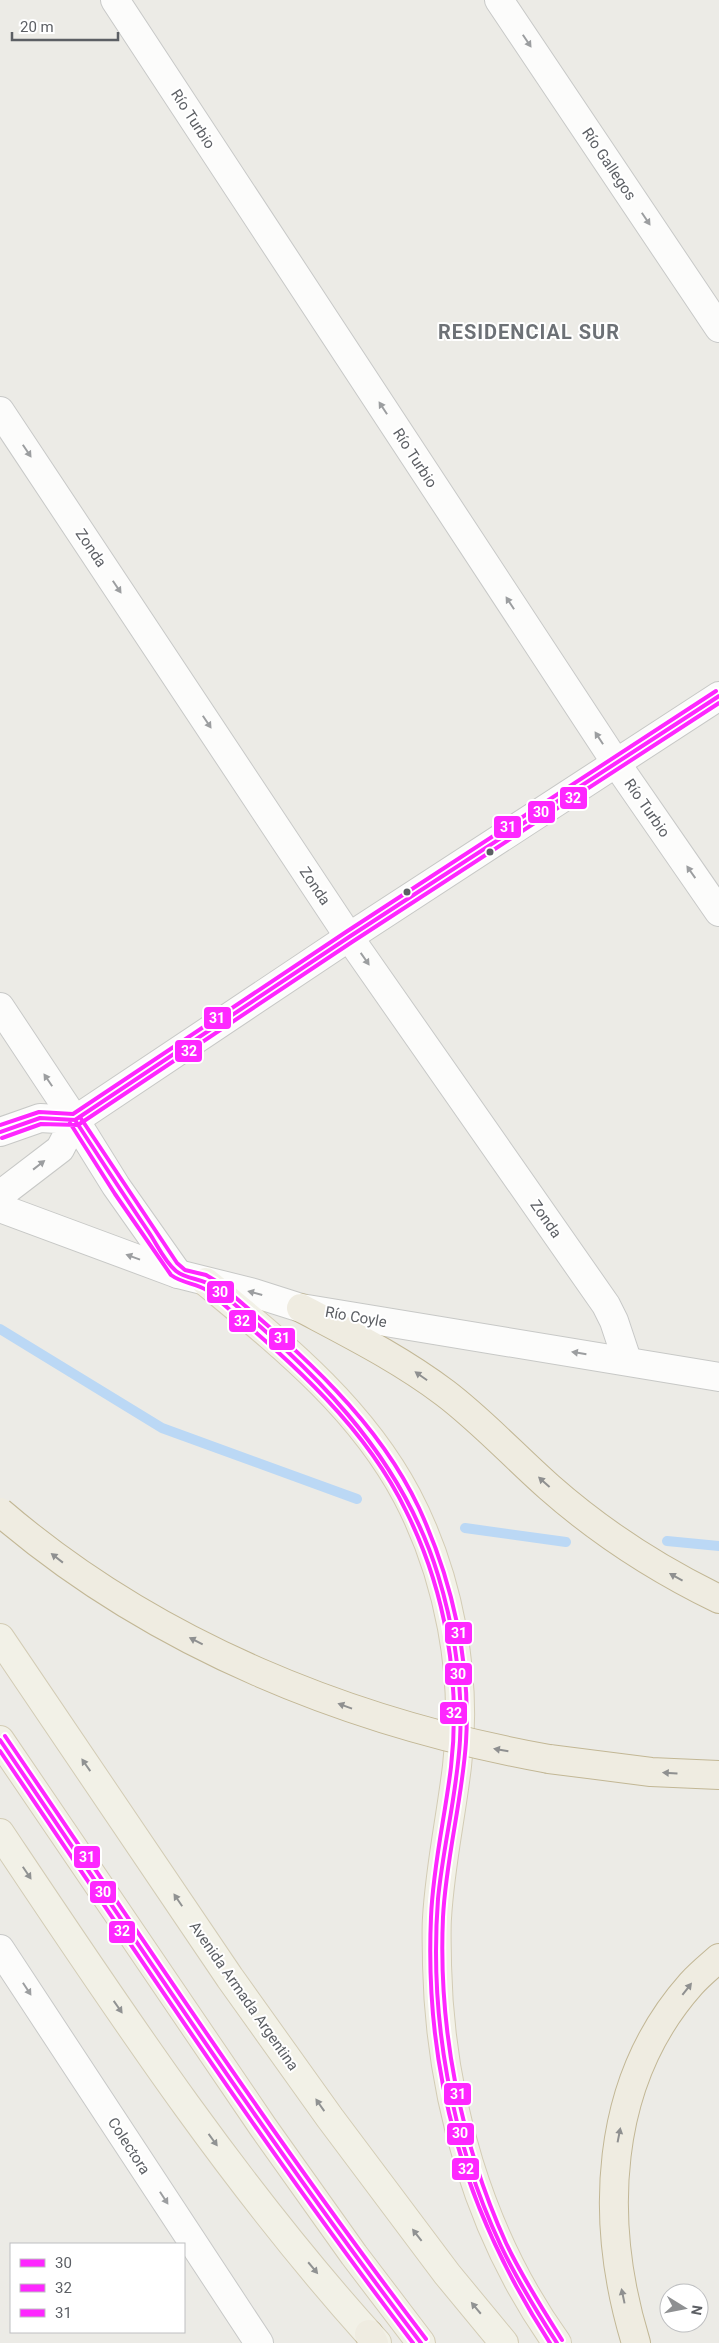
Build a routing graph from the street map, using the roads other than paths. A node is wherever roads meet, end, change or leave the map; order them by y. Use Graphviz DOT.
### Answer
graph roads {
  1 [pos="115,0"];
  2 [pos="500,0"];
  3 [pos="719,328"];
  4 [pos="0,411"];
  5 [pos="719,696"];
  6 [pos="616,763"];
  7 [pos="719,912"];
  8 [pos="349,937"];
  9 [pos="0,1007"];
  10 [pos="76,1120"];
  11 [pos="0,1132"];
  12 [pos="0,1195"];
  13 [pos="0,1208"];
  14 [pos="178,1274"];
  15 [pos="206,1282"];
  16 [pos="301,1308"];
  17 [pos="627,1360"];
  18 [pos="719,1377"];
  19 [pos="0,1512"];
  20 [pos="719,1599"];
  21 [pos="0,1638"];
  22 [pos="0,1740"];
  23 [pos="719,1775"];
  24 [pos="0,1833"];
  25 [pos="0,1949"];
  26 [pos="719,1958"];
  27 [pos="373,2340"];
  28 [pos="259,2343"];
  29 [pos="421,2343"];
  30 [pos="504,2343"];
  31 [pos="557,2343"];
  32 [pos="636,2343"];
  6 -- 1 [label="street, Río Turbio, one-way"];
  2 -- 3 [label="street, Río Gallegos, one-way"];
  4 -- 8 [label="street, Zonda, one-way"];
  5 -- 6 [label="street"];
  7 -- 6 [label="street, Río Turbio, one-way"];
  6 -- 8 [label="street"];
  8 -- 10 [label="street"];
  8 -- 17 [label="street, Zonda, one-way"];
  10 -- 9 [label="street, one-way"];
  10 -- 11 [label="street"];
  12 -- 10 [label="street, one-way"];
  10 -- 14 [label="street"];
  14 -- 13 [label="street, Río Coyle, one-way"];
  14 -- 15 [label="street, Río Coyle"];
  16 -- 15 [label="street, Río Coyle, one-way"];
  15 -- 31 [label="main road"];
  17 -- 16 [label="street, Río Coyle, one-way"];
  20 -- 16 [label="highway, one-way"];
  17 -- 18 [label="street, Río Coyle"];
  23 -- 19 [label="highway, one-way, bridge"];
  30 -- 21 [label="main road, Avenida Armada Argentina, one-way"];
  22 -- 29 [label="main road"];
  24 -- 27 [label="main road, one-way"];
  25 -- 28 [label="street, Colectora, one-way"];
  32 -- 26 [label="highway, one-way"];
}
